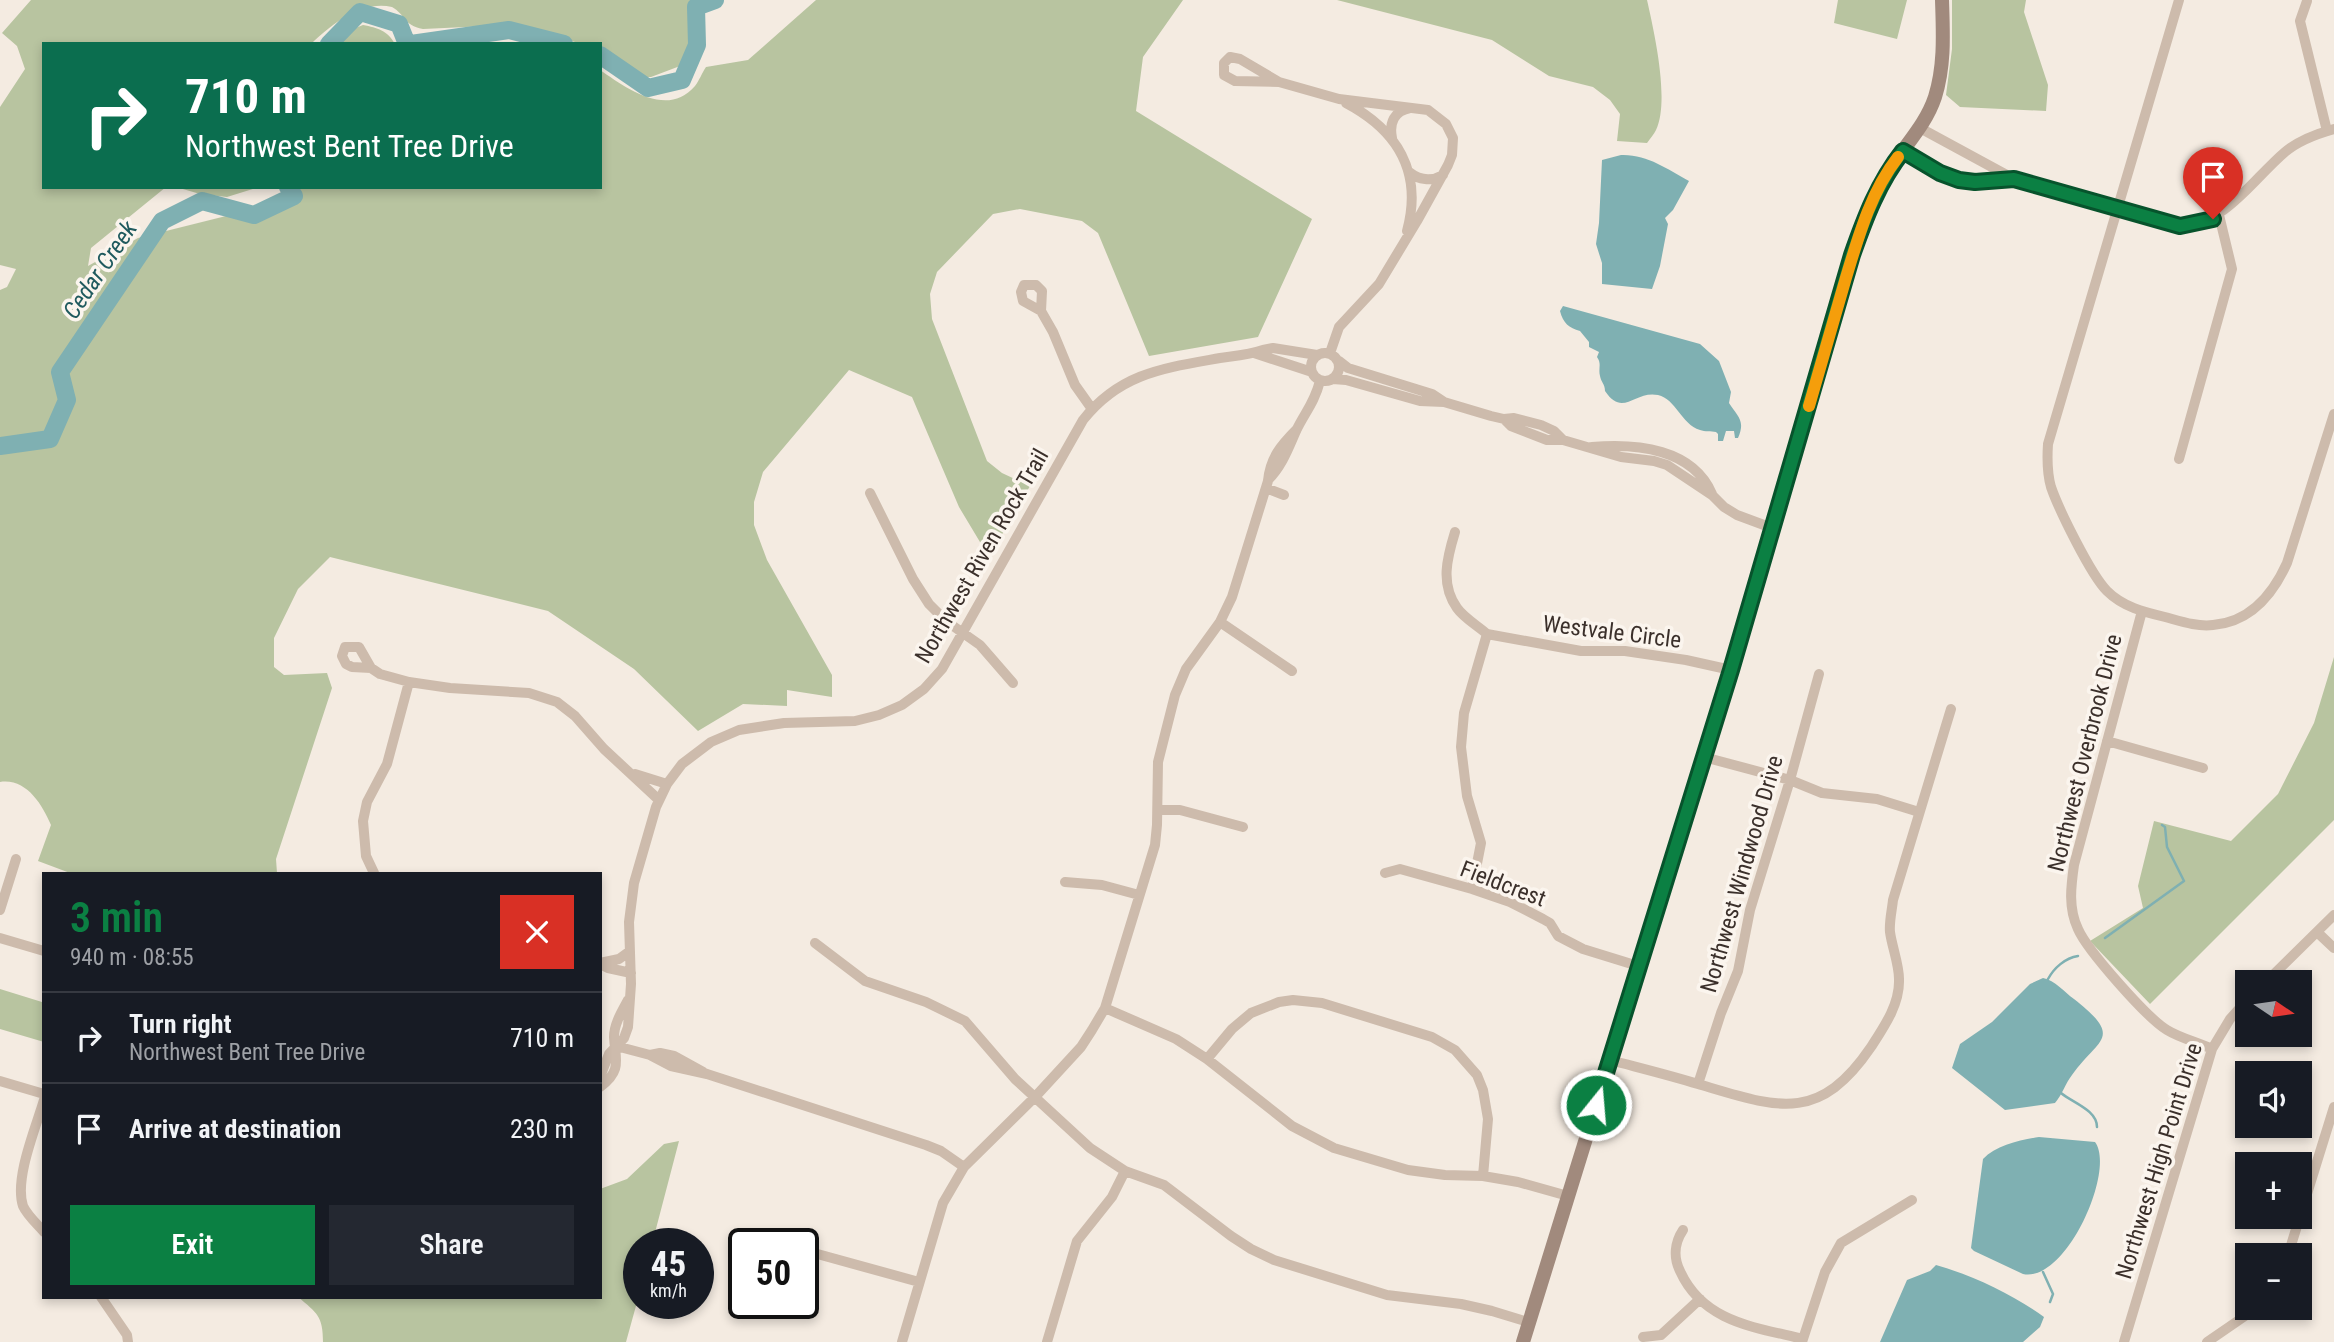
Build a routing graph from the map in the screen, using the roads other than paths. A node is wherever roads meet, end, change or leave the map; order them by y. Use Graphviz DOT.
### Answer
graph roads {
  1 [pos="1942,0"];
  2 [pos="2179,0"];
  3 [pos="2307,1"];
  4 [pos="1279,82"];
  5 [pos="1339,99"];
  6 [pos="1414,107"];
  7 [pos="1920,128"];
  8 [pos="2330,130"];
  9 [pos="1392,138"];
  10 [pos="1903,151"];
  11 [pos="1409,172"];
  12 [pos="1443,175"];
  13 [pos="2014,179"];
  14 [pos="2117,209"];
  15 [pos="2219,215"];
  16 [pos="1405,241"];
  17 [pos="1041,311"];
  18 [pos="1254,353"];
  19 [pos="1330,353"];
  20 [pos="1317,355"];
  21 [pos="1339,361"];
  22 [pos="1312,372"];
  23 [pos="1333,379"];
  24 [pos="1320,381"];
  25 [pos="1444,402"];
  26 [pos="1092,409"];
  27 [pos="2334,414"];
  28 [pos="2179,459"];
  29 [pos="1267,484"];
  30 [pos="870,493"];
  31 [pos="1284,495"];
  32 [pos="1772,527"];
  33 [pos="1455,532"];
  34 [pos="2142,611"];
  35 [pos="1220,621"];
  36 [pos="963,633"];
  37 [pos="1487,634"];
  38 [pos="371,668"];
  39 [pos="1731,670"];
  40 [pos="1292,671"];
  41 [pos="1819,674"];
  42 [pos="409,682"];
  43 [pos="1013,683"];
  44 [pos="1951,709"];
  45 [pos="2107,741"];
  46 [pos="1704,757"];
  47 [pos="2203,768"];
  48 [pos="631,772"];
  49 [pos="1790,780"];
  50 [pos="667,784"];
  51 [pos="659,800"];
  52 [pos="1157,810"];
  53 [pos="1919,813"];
  54 [pos="1243,827"];
  55 [pos="16,859"];
  56 [pos="372,870"];
  57 [pos="1385,873"];
  58 [pos="1065,882"];
  59 [pos="1472,889"];
  60 [pos="1139,895"];
  61 [pos="0,909"];
  62 [pos="2334,915"];
  63 [pos="2317,932"];
  64 [pos="0,938"];
  65 [pos="815,943"];
  66 [pos="2334,948"];
  67 [pos="42,950"];
  68 [pos="630,951"];
  69 [pos="602,963"];
  70 [pos="602,964"];
  71 [pos="1638,966"];
  72 [pos="2278,970"];
  73 [pos="631,973"];
  74 [pos="1105,1008"];
  75 [pos="2235,1014"];
  76 [pos="616,1046"];
  77 [pos="2212,1049"];
  78 [pos="1207,1059"];
  79 [pos="1611,1060"];
  80 [pos="602,1072"];
  81 [pos="0,1081"];
  82 [pos="1698,1084"];
  83 [pos="602,1086"];
  84 [pos="42,1093"];
  85 [pos="1035,1097"];
  86 [pos="42,1107"];
  87 [pos="2334,1107"];
  88 [pos="964,1167"];
  89 [pos="1125,1171"];
  90 [pos="1483,1176"];
  91 [pos="1568,1196"];
  92 [pos="1912,1200"];
  93 [pos="42,1229"];
  94 [pos="1684,1230"];
  95 [pos="2292,1243"];
  96 [pos="819,1254"];
  97 [pos="919,1282"];
  98 [pos="102,1299"];
  99 [pos="1700,1300"];
  100 [pos="2239,1320"];
  101 [pos="1528,1322"];
  102 [pos="1643,1337"];
  103 [pos="1803,1341"];
  104 [pos="128,1342"];
  105 [pos="902,1342"];
  106 [pos="1047,1342"];
  107 [pos="1522,1342"];
  108 [pos="2124,1342"];
  109 [pos="2207,1342"];
  1 -- 7 [label="main road"];
  2 -- 14 [label="street"];
  3 -- 8 [label="street"];
  4 -- 4 [label="street"];
  4 -- 5 [label="street"];
  5 -- 6 [label="street"];
  5 -- 9 [label="street"];
  6 -- 9 [label="street"];
  6 -- 12 [label="street"];
  7 -- 10 [label="main road"];
  7 -- 13 [label="street"];
  8 -- 15 [label="street"];
  9 -- 11 [label="street"];
  10 -- 13 [label="street"];
  10 -- 32 [label="main road"];
  11 -- 12 [label="street"];
  11 -- 16 [label="street"];
  12 -- 16 [label="street"];
  13 -- 14 [label="street"];
  14 -- 15 [label="street"];
  14 -- 34 [label="street"];
  15 -- 28 [label="street"];
  16 -- 19 [label="street"];
  17 -- 26 [label="street"];
  18 -- 20 [label="street, Northwest Riven Rock Trail"];
  18 -- 22 [label="street, Northwest Riven Rock Trail"];
  18 -- 26 [label="street, Northwest Riven Rock Trail"];
  19 -- 20 [label="street, Northwest Riven Rock Trail"];
  19 -- 21 [label="street"];
  20 -- 22 [label="street"];
  21 -- 23 [label="street"];
  21 -- 25 [label="street"];
  22 -- 24 [label="street"];
  23 -- 24 [label="street"];
  23 -- 25 [label="street"];
  24 -- 29 [label="street"];
  25 -- 32 [label="street"];
  26 -- 36 [label="street, Northwest Riven Rock Trail"];
  27 -- 34 [label="street"];
  29 -- 31 [label="street"];
  29 -- 35 [label="street"];
  30 -- 36 [label="street"];
  32 -- 39 [label="main road"];
  33 -- 37 [label="street"];
  34 -- 45 [label="street, Northwest Overbrook Drive"];
  35 -- 40 [label="street"];
  35 -- 52 [label="street"];
  36 -- 43 [label="street"];
  36 -- 50 [label="street, Northwest Riven Rock Trail"];
  37 -- 39 [label="street, Westvale Circle"];
  37 -- 59 [label="street"];
  38 -- 42 [label="street"];
  39 -- 46 [label="main road"];
  41 -- 49 [label="street, Northwest Windwood Drive"];
  42 -- 48 [label="street"];
  42 -- 56 [label="street"];
  44 -- 53 [label="street"];
  45 -- 47 [label="street"];
  45 -- 77 [label="street, Northwest Overbrook Drive"];
  46 -- 49 [label="street"];
  46 -- 71 [label="main road"];
  48 -- 50 [label="street"];
  48 -- 51 [label="street"];
  49 -- 53 [label="street"];
  49 -- 82 [label="street, Northwest Windwood Drive"];
  50 -- 51 [label="street, Northwest Riven Rock Trail"];
  51 -- 68 [label="street, Northwest Riven Rock Trail"];
  52 -- 54 [label="street"];
  52 -- 60 [label="street"];
  53 -- 82 [label="street"];
  55 -- 61 [label="street"];
  57 -- 59 [label="street, Fieldcrest"];
  58 -- 60 [label="street"];
  59 -- 71 [label="street, Fieldcrest"];
  60 -- 74 [label="street"];
  62 -- 63 [label="street"];
  63 -- 66 [label="street"];
  63 -- 72 [label="street"];
  64 -- 67 [label="street"];
  65 -- 85 [label="street"];
  68 -- 69 [label="street"];
  68 -- 73 [label="street, Northwest Riven Rock Trail"];
  70 -- 73 [label="street"];
  71 -- 79 [label="main road"];
  73 -- 76 [label="street, Northwest Riven Rock Trail"];
  74 -- 78 [label="street"];
  74 -- 85 [label="street"];
  75 -- 77 [label="street, Northwest High Point Drive"];
  76 -- 80 [label="street"];
  76 -- 83 [label="street"];
  76 -- 88 [label="street"];
  77 -- 108 [label="street, Northwest High Point Drive"];
  78 -- 90 [label="street"];
  78 -- 90 [label="street"];
  79 -- 82 [label="street"];
  79 -- 91 [label="main road"];
  81 -- 84 [label="street"];
  85 -- 88 [label="street"];
  85 -- 89 [label="street"];
  86 -- 93 [label="street"];
  87 -- 95 [label="street"];
  88 -- 97 [label="street"];
  89 -- 101 [label="street"];
  89 -- 106 [label="street"];
  90 -- 91 [label="street"];
  91 -- 101 [label="main road"];
  92 -- 103 [label="street"];
  94 -- 99 [label="street"];
  96 -- 97 [label="street"];
  97 -- 105 [label="street"];
  98 -- 104 [label="street"];
  99 -- 102 [label="street"];
  99 -- 103 [label="street"];
  100 -- 109 [label="street"];
  101 -- 107 [label="main road"];
}
